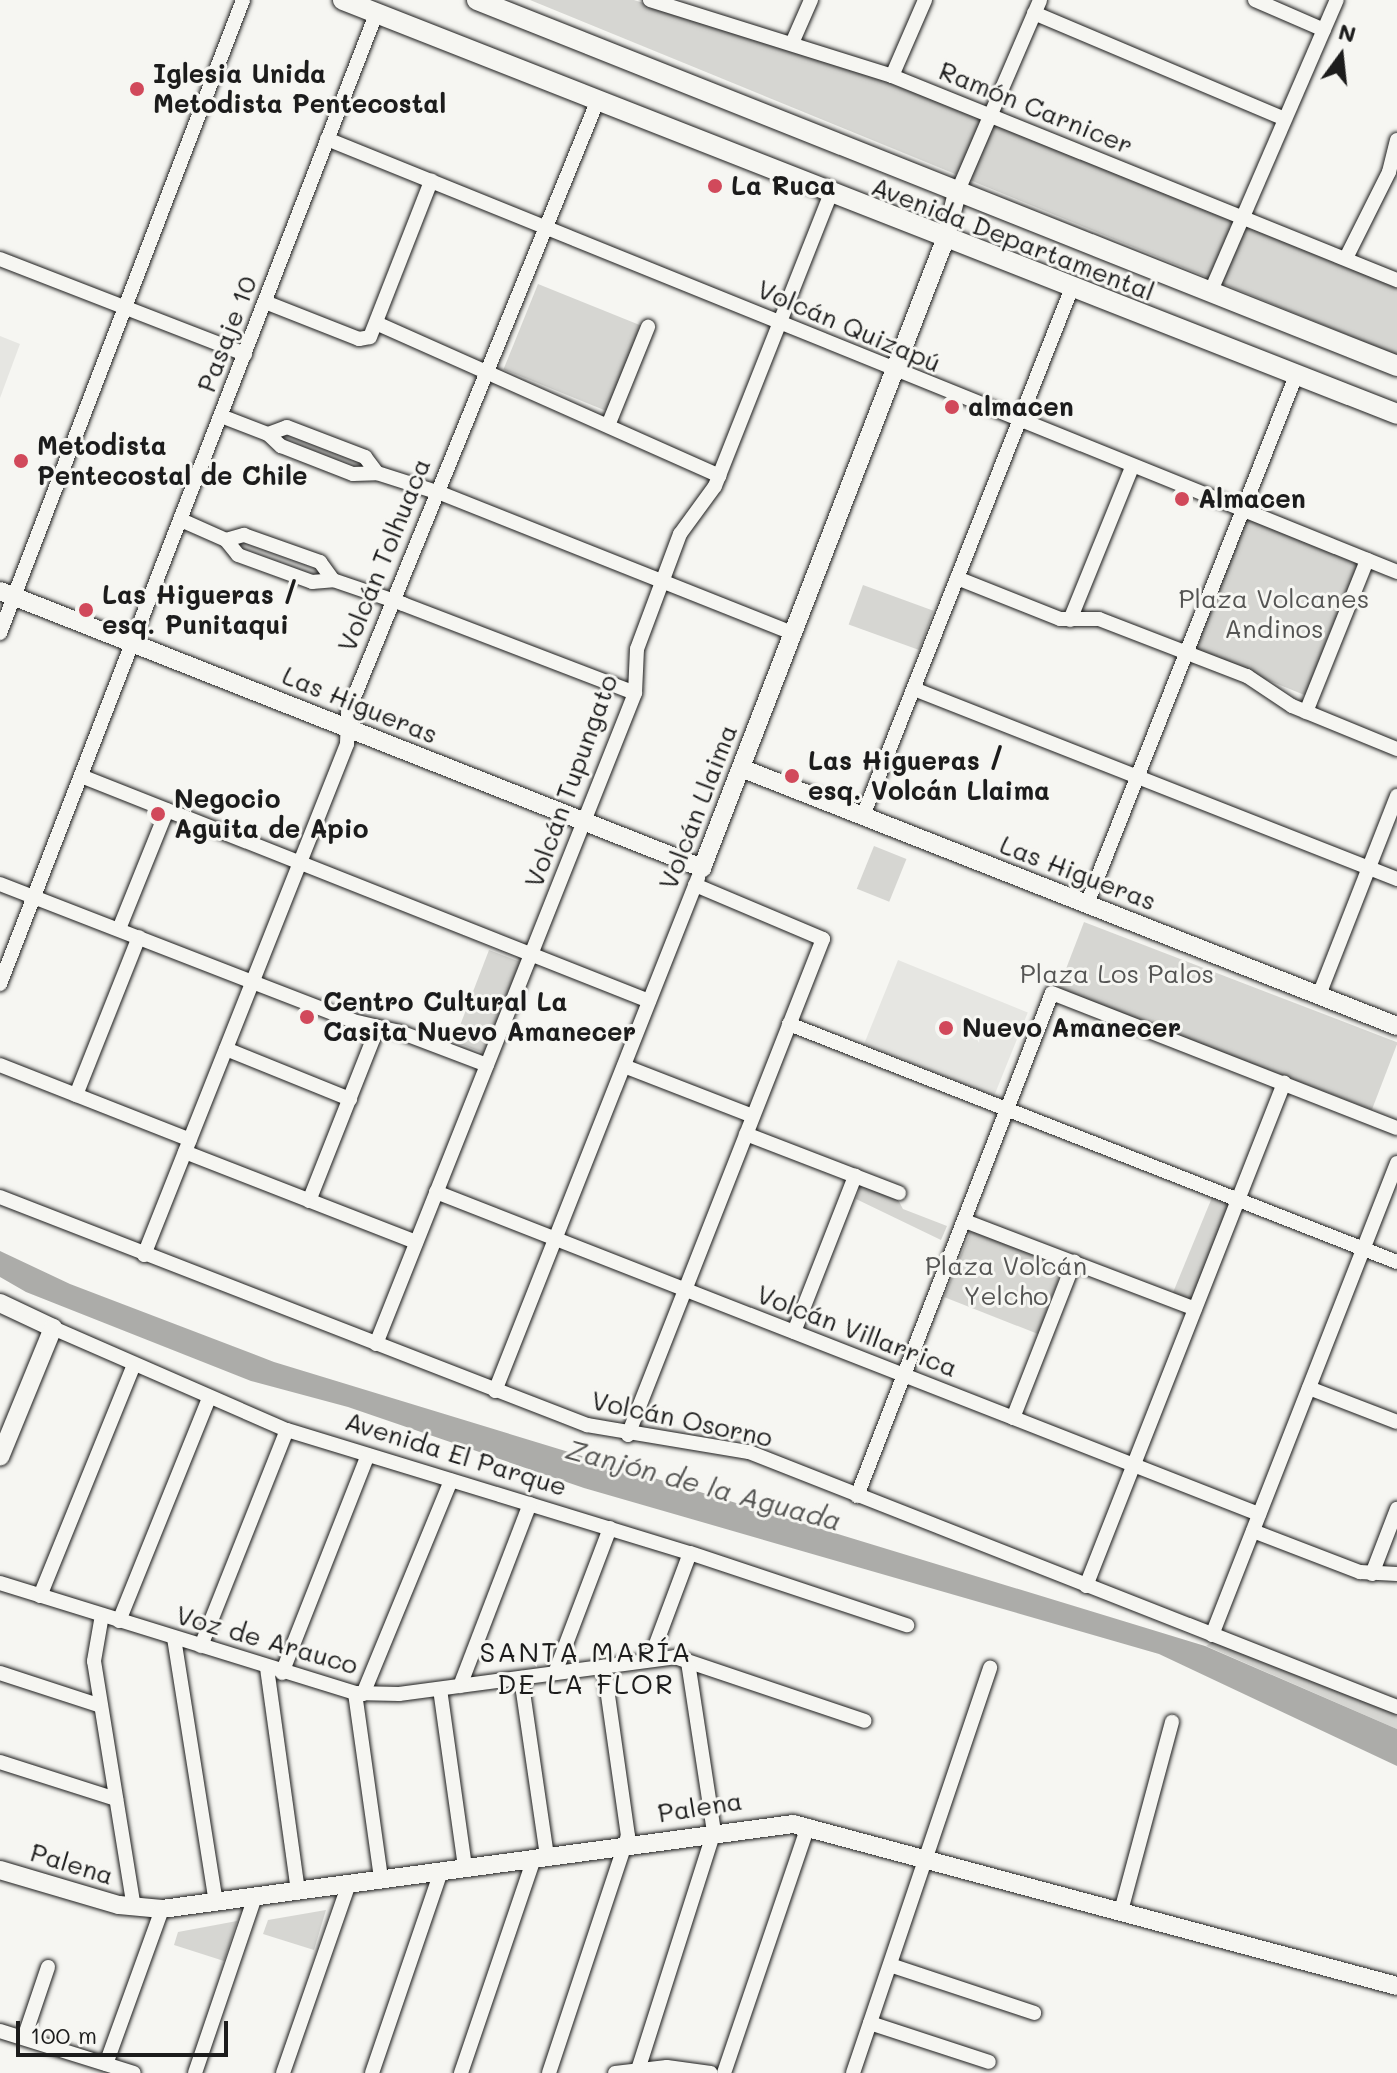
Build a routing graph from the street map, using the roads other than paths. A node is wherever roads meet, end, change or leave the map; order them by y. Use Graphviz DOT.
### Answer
graph roads {
  1 [pos="243,0"];
  2 [pos="343,0"];
  3 [pos="477,0"];
  4 [pos="650,0"];
  5 [pos="811,0"];
  6 [pos="925,0"];
  7 [pos="1255,0"];
  8 [pos="1337,0"];
  9 [pos="685,5"];
  10 [pos="1037,7"];
  11 [pos="376,14"];
  12 [pos="1324,30"];
  13 [pos="793,41"];
  14 [pos="892,76"];
  15 [pos="597,102"];
  16 [pos="990,116"];
  17 [pos="1285,119"];
  18 [pos="327,139"];
  19 [pos="1397,140"];
  20 [pos="1393,172"];
  21 [pos="431,181"];
  22 [pos="957,193"];
  23 [pos="830,195"];
  24 [pos="1242,217"];
  25 [pos="547,227"];
  26 [pos="945,240"];
  27 [pos="1346,258"];
  28 [pos="0,259"];
  29 [pos="1397,280"];
  30 [pos="1071,290"];
  31 [pos="1210,293"];
  32 [pos="265,302"];
  33 [pos="125,309"];
  34 [pos="781,321"];
  35 [pos="376,323"];
  36 [pos="648,327"];
  37 [pos="245,354"];
  38 [pos="1397,366"];
  39 [pos="491,370"];
  40 [pos="895,370"];
  41 [pos="1295,378"];
  42 [pos="1397,414"];
  43 [pos="221,416"];
  44 [pos="1019,422"];
  45 [pos="609,423"];
  46 [pos="1132,467"];
  47 [pos="719,476"];
  48 [pos="435,493"];
  49 [pos="1243,511"];
  50 [pos="181,520"];
  51 [pos="226,540"];
  52 [pos="1367,560"];
  53 [pos="1397,572"];
  54 [pos="957,578"];
  55 [pos="333,580"];
  56 [pos="662,580"];
  57 [pos="7,594"];
  58 [pos="392,601"];
  59 [pos="1070,620"];
  60 [pos="0,633"];
  61 [pos="793,633"];
  62 [pos="133,643"];
  63 [pos="1187,654"];
  64 [pos="914,689"];
  65 [pos="635,693"];
  66 [pos="1306,712"];
  67 [pos="348,728"];
  68 [pos="1397,749"];
  69 [pos="741,768"];
  70 [pos="81,776"];
  71 [pos="1138,777"];
  72 [pos="1397,796"];
  73 [pos="167,810"];
  74 [pos="863,816"];
  75 [pos="584,821"];
  76 [pos="300,862"];
  77 [pos="1369,868"];
  78 [pos="698,876"];
  79 [pos="1397,879"];
  80 [pos="0,884"];
  81 [pos="34,897"];
  82 [pos="1087,904"];
  83 [pos="119,929"];
  84 [pos="139,937"];
  85 [pos="531,954"];
  86 [pos="253,982"];
  87 [pos="0,984"];
  88 [pos="1319,995"];
  89 [pos="649,1001"];
  90 [pos="789,1024"];
  91 [pos="1397,1026"];
  92 [pos="378,1027"];
  93 [pos="226,1049"];
  94 [pos="0,1065"];
  95 [pos="487,1065"];
  96 [pos="624,1066"];
  97 [pos="1284,1083"];
  98 [pos="76,1095"];
  99 [pos="350,1099"];
  100 [pos="1006,1109"];
  101 [pos="753,1116"];
  102 [pos="1397,1128"];
  103 [pos="746,1134"];
  104 [pos="187,1146"];
  105 [pos="1397,1163"];
  106 [pos="855,1176"];
  107 [pos="436,1192"];
  108 [pos="899,1193"];
  109 [pos="0,1197"];
  110 [pos="1238,1200"];
  111 [pos="309,1201"];
  112 [pos="965,1221"];
  113 [pos="556,1238"];
  114 [pos="416,1242"];
  115 [pos="1363,1249"];
  116 [pos="144,1255"];
  117 [pos="1074,1262"];
  118 [pos="1397,1262"];
  119 [pos="685,1289"];
  120 [pos="0,1303"];
  121 [pos="1195,1309"];
  122 [pos="53,1328"];
  123 [pos="794,1332"];
  124 [pos="376,1344"];
  125 [pos="134,1365"];
  126 [pos="905,1375"];
  127 [pos="1309,1388"];
  128 [pos="495,1391"];
  129 [pos="209,1398"];
  130 [pos="1013,1418"];
  131 [pos="1397,1422"];
  132 [pos="287,1430"];
  133 [pos="628,1435"];
  134 [pos="368,1455"];
  135 [pos="0,1457"];
  136 [pos="1134,1465"];
  137 [pos="451,1480"];
  138 [pos="857,1496"];
  139 [pos="530,1504"];
  140 [pos="1397,1509"];
  141 [pos="1259,1514"];
  142 [pos="610,1528"];
  143 [pos="1253,1531"];
  144 [pos="690,1553"];
  145 [pos="1372,1574"];
  146 [pos="1397,1574"];
  147 [pos="0,1583"];
  148 [pos="1086,1586"];
  149 [pos="40,1596"];
  150 [pos="102,1615"];
  151 [pos="119,1621"];
  152 [pos="907,1625"];
  153 [pos="1212,1635"];
  154 [pos="174,1638"];
  155 [pos="201,1646"];
  156 [pos="650,1660"];
  157 [pos="688,1662"];
  158 [pos="604,1667"];
  159 [pos="267,1668"];
  160 [pos="990,1668"];
  161 [pos="0,1673"];
  162 [pos="282,1673"];
  163 [pos="555,1673"];
  164 [pos="521,1678"];
  165 [pos="460,1686"];
  166 [pos="440,1689"];
  167 [pos="359,1693"];
  168 [pos="101,1706"];
  169 [pos="1397,1707"];
  170 [pos="865,1721"];
  171 [pos="1172,1722"];
  172 [pos="0,1762"];
  173 [pos="116,1799"];
  174 [pos="808,1826"];
  175 [pos="714,1832"];
  176 [pos="626,1845"];
  177 [pos="540,1857"];
  178 [pos="926,1858"];
  179 [pos="465,1867"];
  180 [pos="0,1870"];
  181 [pos="441,1871"];
  182 [pos="381,1879"];
  183 [pos="349,1884"];
  184 [pos="298,1891"];
  185 [pos="255,1897"];
  186 [pos="216,1902"];
  187 [pos="134,1908"];
  188 [pos="162,1909"];
  189 [pos="1121,1911"];
  190 [pos="890,1965"];
  191 [pos="48,1967"];
  192 [pos="1397,1986"];
  193 [pos="1034,2013"];
  194 [pos="870,2023"];
  195 [pos="0,2031"];
  196 [pos="24,2038"];
  197 [pos="989,2062"];
  198 [pos="106,2064"];
  199 [pos="638,2071"];
  200 [pos="134,2073"];
  201 [pos="195,2073"];
  202 [pos="283,2073"];
  203 [pos="372,2073"];
  204 [pos="461,2073"];
  205 [pos="549,2073"];
  206 [pos="615,2073"];
  207 [pos="711,2073"];
  208 [pos="724,2073"];
  209 [pos="853,2073"];
  1 -- 33 [label="street"];
  2 -- 11 [label="main road, Avenida Departamental"];
  3 -- 22 [label="main road, Avenida Departamental"];
  4 -- 9 [label="street, Ramón Carnicer"];
  5 -- 13 [label="street"];
  6 -- 14 [label="street"];
  7 -- 12 [label="street"];
  8 -- 12 [label="street"];
  9 -- 13 [label="street, Ramón Carnicer"];
  10 -- 16 [label="street"];
  10 -- 17 [label="street"];
  11 -- 15 [label="main road, Avenida Departamental"];
  11 -- 18 [label="street, Pasaje 10"];
  12 -- 17 [label="street"];
  13 -- 14 [label="street, Ramón Carnicer"];
  14 -- 16 [label="street, Ramón Carnicer"];
  15 -- 23 [label="main road, Avenida Departamental"];
  15 -- 25 [label="street, Volcán Tolhuaca"];
  16 -- 22 [label="street"];
  16 -- 24 [label="street, Ramón Carnicer"];
  17 -- 24 [label="street"];
  18 -- 21 [label="street, Volcán Quizapú"];
  18 -- 32 [label="street, Pasaje 10"];
  19 -- 20 [label="street"];
  20 -- 27 [label="street"];
  21 -- 25 [label="street, Volcán Quizapú"];
  21 -- 35 [label="street"];
  22 -- 26 [label="street, Volcán Llaima"];
  22 -- 31 [label="main road, Avenida Departamental"];
  23 -- 26 [label="main road, Avenida Departamental"];
  23 -- 34 [label="street, Volcán Tupungato"];
  24 -- 27 [label="street, Ramón Carnicer"];
  24 -- 31 [label="street"];
  25 -- 34 [label="street, Volcán Quizapú"];
  25 -- 39 [label="street, Volcán Tolhuaca"];
  26 -- 30 [label="main road, Avenida Departamental"];
  26 -- 40 [label="street, Volcán Llaima"];
  27 -- 29 [label="street, Ramón Carnicer"];
  28 -- 33 [label="street"];
  30 -- 41 [label="main road, Avenida Departamental"];
  30 -- 44 [label="street"];
  31 -- 38 [label="main road, Avenida Departamental"];
  32 -- 35 [label="street"];
  32 -- 37 [label="street, Pasaje 10"];
  33 -- 37 [label="street"];
  33 -- 57 [label="street"];
  34 -- 40 [label="street, Volcán Quizapú"];
  34 -- 47 [label="street, Volcán Tupungato"];
  35 -- 39 [label="street"];
  36 -- 45 [label="street"];
  37 -- 43 [label="street, Pasaje 10"];
  39 -- 45 [label="street"];
  39 -- 48 [label="street, Volcán Tolhuaca"];
  40 -- 44 [label="street, Volcán Quizapú"];
  40 -- 61 [label="street, Volcán Llaima"];
  41 -- 42 [label="main road, Avenida Departamental"];
  41 -- 49 [label="street"];
  43 -- 48 [label="street"];
  43 -- 50 [label="street, Pasaje 10"];
  44 -- 46 [label="street, Volcán Quizapú"];
  44 -- 54 [label="street"];
  45 -- 47 [label="street"];
  46 -- 49 [label="street, Volcán Quizapú"];
  46 -- 59 [label="street"];
  47 -- 56 [label="street, Volcán Tupungato"];
  48 -- 56 [label="street"];
  48 -- 58 [label="street, Volcán Tolhuaca"];
  49 -- 52 [label="street, Volcán Quizapú"];
  49 -- 63 [label="street"];
  50 -- 51 [label="street"];
  50 -- 62 [label="street, Pasaje 10"];
  51 -- 55 [label="street"];
  51 -- 55 [label="street"];
  52 -- 53 [label="street, Volcán Quizapú"];
  52 -- 66 [label="street"];
  54 -- 59 [label="street"];
  54 -- 64 [label="street"];
  55 -- 58 [label="street"];
  56 -- 61 [label="street"];
  56 -- 65 [label="street, Volcán Tupungato"];
  57 -- 60 [label="street"];
  57 -- 62 [label="street, Las Higueras"];
  58 -- 65 [label="street"];
  58 -- 67 [label="street, Volcán Tolhuaca"];
  59 -- 63 [label="street"];
  61 -- 69 [label="street, Volcán Llaima"];
  62 -- 67 [label="street, Las Higueras"];
  62 -- 70 [label="street, Pasaje 10"];
  63 -- 66 [label="street"];
  63 -- 71 [label="street"];
  64 -- 71 [label="street"];
  64 -- 74 [label="street"];
  65 -- 75 [label="street, Volcán Tupungato"];
  66 -- 68 [label="street"];
  67 -- 75 [label="street, Las Higueras"];
  67 -- 76 [label="street, Volcán Tolhuaca"];
  69 -- 74 [label="street, Las Higueras"];
  69 -- 78 [label="street, Volcán Llaima"];
  70 -- 73 [label="street"];
  70 -- 81 [label="street, Pasaje 10"];
  71 -- 77 [label="street"];
  71 -- 82 [label="street"];
  72 -- 77 [label="street"];
  73 -- 76 [label="street"];
  73 -- 83 [label="street"];
  74 -- 82 [label="street, Las Higueras"];
  75 -- 78 [label="street, Las Higueras"];
  75 -- 85 [label="street, Volcán Tupungato"];
  76 -- 85 [label="street"];
  76 -- 86 [label="street, Volcán Tolhuaca"];
  77 -- 79 [label="street"];
  77 -- 88 [label="street"];
  78 -- 89 [label="street, Volcán Llaima"];
  78 -- 90 [label="street"];
  80 -- 81 [label="street"];
  81 -- 83 [label="street"];
  81 -- 87 [label="street, Pasaje 10"];
  82 -- 88 [label="street, Las Higueras"];
  83 -- 84 [label="street"];
  84 -- 86 [label="street"];
  84 -- 98 [label="street"];
  85 -- 89 [label="street"];
  85 -- 95 [label="street, Volcán Tupungato"];
  86 -- 92 [label="street"];
  86 -- 93 [label="street, Volcán Tolhuaca"];
  88 -- 91 [label="street, Las Higueras"];
  89 -- 96 [label="street, Volcán Llaima"];
  90 -- 100 [label="street"];
  90 -- 101 [label="street"];
  92 -- 95 [label="street"];
  92 -- 99 [label="street"];
  93 -- 99 [label="street"];
  93 -- 104 [label="street, Volcán Tolhuaca"];
  94 -- 98 [label="street"];
  95 -- 107 [label="street, Volcán Tupungato"];
  96 -- 101 [label="street"];
  96 -- 113 [label="street, Volcán Llaima"];
  97 -- 100 [label="street"];
  97 -- 102 [label="street"];
  97 -- 110 [label="street"];
  98 -- 104 [label="street"];
  99 -- 111 [label="street"];
  100 -- 110 [label="street"];
  100 -- 112 [label="street"];
  101 -- 103 [label="street"];
  103 -- 106 [label="street"];
  103 -- 119 [label="street"];
  104 -- 111 [label="street"];
  104 -- 116 [label="street, Volcán Tolhuaca"];
  105 -- 115 [label="street"];
  106 -- 108 [label="street"];
  106 -- 123 [label="street"];
  107 -- 113 [label="street, Volcán Villarrica"];
  107 -- 114 [label="street, Volcán Tupungato"];
  109 -- 116 [label="street, Volcán Osorno"];
  110 -- 115 [label="street"];
  110 -- 121 [label="street"];
  111 -- 114 [label="street"];
  112 -- 117 [label="street"];
  112 -- 126 [label="street"];
  113 -- 119 [label="street, Volcán Villarrica"];
  113 -- 128 [label="street, Volcán Llaima"];
  114 -- 124 [label="street, Volcán Tupungato"];
  115 -- 118 [label="street"];
  115 -- 127 [label="street"];
  116 -- 124 [label="street, Volcán Osorno"];
  117 -- 121 [label="street"];
  117 -- 130 [label="street"];
  119 -- 123 [label="street, Volcán Villarrica"];
  119 -- 133 [label="street"];
  120 -- 122 [label="street, Avenida El Parque"];
  121 -- 136 [label="street"];
  122 -- 125 [label="street, Avenida El Parque"];
  122 -- 135 [label="street"];
  123 -- 126 [label="street, Volcán Villarrica"];
  124 -- 128 [label="street, Volcán Osorno"];
  125 -- 129 [label="street, Avenida El Parque"];
  125 -- 149 [label="street"];
  126 -- 130 [label="street, Volcán Villarrica"];
  126 -- 138 [label="street"];
  127 -- 131 [label="street"];
  127 -- 141 [label="street"];
  128 -- 133 [label="street, Volcán Osorno"];
  129 -- 132 [label="street, Avenida El Parque"];
  129 -- 151 [label="street"];
  130 -- 136 [label="street, Volcán Villarrica"];
  132 -- 134 [label="street, Avenida El Parque"];
  132 -- 155 [label="street"];
  133 -- 138 [label="street, Volcán Osorno"];
  134 -- 137 [label="street, Avenida El Parque"];
  134 -- 162 [label="street"];
  136 -- 141 [label="street, Volcán Villarrica"];
  136 -- 148 [label="street"];
  137 -- 139 [label="street, Avenida El Parque"];
  137 -- 167 [label="street"];
  138 -- 148 [label="street, Volcán Osorno"];
  139 -- 142 [label="street, Avenida El Parque"];
  139 -- 165 [label="street"];
  140 -- 145 [label="street"];
  141 -- 143 [label="street"];
  142 -- 144 [label="street, Avenida El Parque"];
  142 -- 163 [label="street"];
  143 -- 145 [label="street"];
  143 -- 153 [label="street"];
  144 -- 152 [label="street, Avenida El Parque"];
  144 -- 156 [label="street"];
  145 -- 146 [label="street"];
  147 -- 149 [label="street, Voz de Arauco"];
  148 -- 153 [label="street, Volcán Osorno"];
  149 -- 150 [label="street, Voz de Arauco"];
  150 -- 151 [label="street, Voz de Arauco"];
  150 -- 168 [label="street"];
  151 -- 154 [label="street, Voz de Arauco"];
  153 -- 169 [label="street, Volcán Osorno"];
  154 -- 155 [label="street, Voz de Arauco"];
  154 -- 186 [label="street"];
  155 -- 159 [label="street, Voz de Arauco"];
  156 -- 157 [label="street, Voz de Arauco"];
  156 -- 158 [label="street, Voz de Arauco"];
  157 -- 170 [label="street, Voz de Arauco"];
  157 -- 175 [label="street"];
  158 -- 163 [label="street, Voz de Arauco"];
  158 -- 176 [label="street"];
  159 -- 162 [label="street, Voz de Arauco"];
  159 -- 184 [label="street"];
  160 -- 178 [label="street"];
  161 -- 168 [label="street"];
  162 -- 167 [label="street, Voz de Arauco"];
  163 -- 164 [label="street, Voz de Arauco"];
  164 -- 165 [label="street, Voz de Arauco"];
  164 -- 177 [label="street"];
  165 -- 166 [label="street, Voz de Arauco"];
  166 -- 167 [label="street, Voz de Arauco"];
  166 -- 179 [label="street"];
  167 -- 182 [label="street"];
  168 -- 173 [label="street"];
  171 -- 189 [label="street"];
  172 -- 173 [label="street"];
  173 -- 187 [label="street"];
  174 -- 175 [label="street, Palena"];
  174 -- 178 [label="street, Palena"];
  174 -- 208 [label="street"];
  175 -- 176 [label="street, Palena"];
  175 -- 199 [label="street"];
  176 -- 177 [label="street, Palena"];
  176 -- 205 [label="street"];
  177 -- 179 [label="street, Palena"];
  177 -- 204 [label="street"];
  178 -- 189 [label="street, Palena"];
  178 -- 190 [label="street"];
  179 -- 181 [label="street, Palena"];
  180 -- 187 [label="street, Palena"];
  181 -- 182 [label="street, Palena"];
  181 -- 203 [label="street"];
  182 -- 183 [label="street, Palena"];
  183 -- 184 [label="street, Palena"];
  183 -- 202 [label="street"];
  184 -- 185 [label="street, Palena"];
  185 -- 186 [label="street, Palena"];
  185 -- 201 [label="street"];
  186 -- 188 [label="street, Palena"];
  187 -- 188 [label="street, Palena"];
  188 -- 198 [label="street"];
  189 -- 192 [label="street, Palena"];
  190 -- 193 [label="street"];
  190 -- 194 [label="street"];
  191 -- 196 [label="street"];
  194 -- 197 [label="street"];
  194 -- 209 [label="street"];
  195 -- 196 [label="street"];
  196 -- 198 [label="street"];
  198 -- 200 [label="street"];
  199 -- 206 [label="street"];
  199 -- 207 [label="street"];
}
